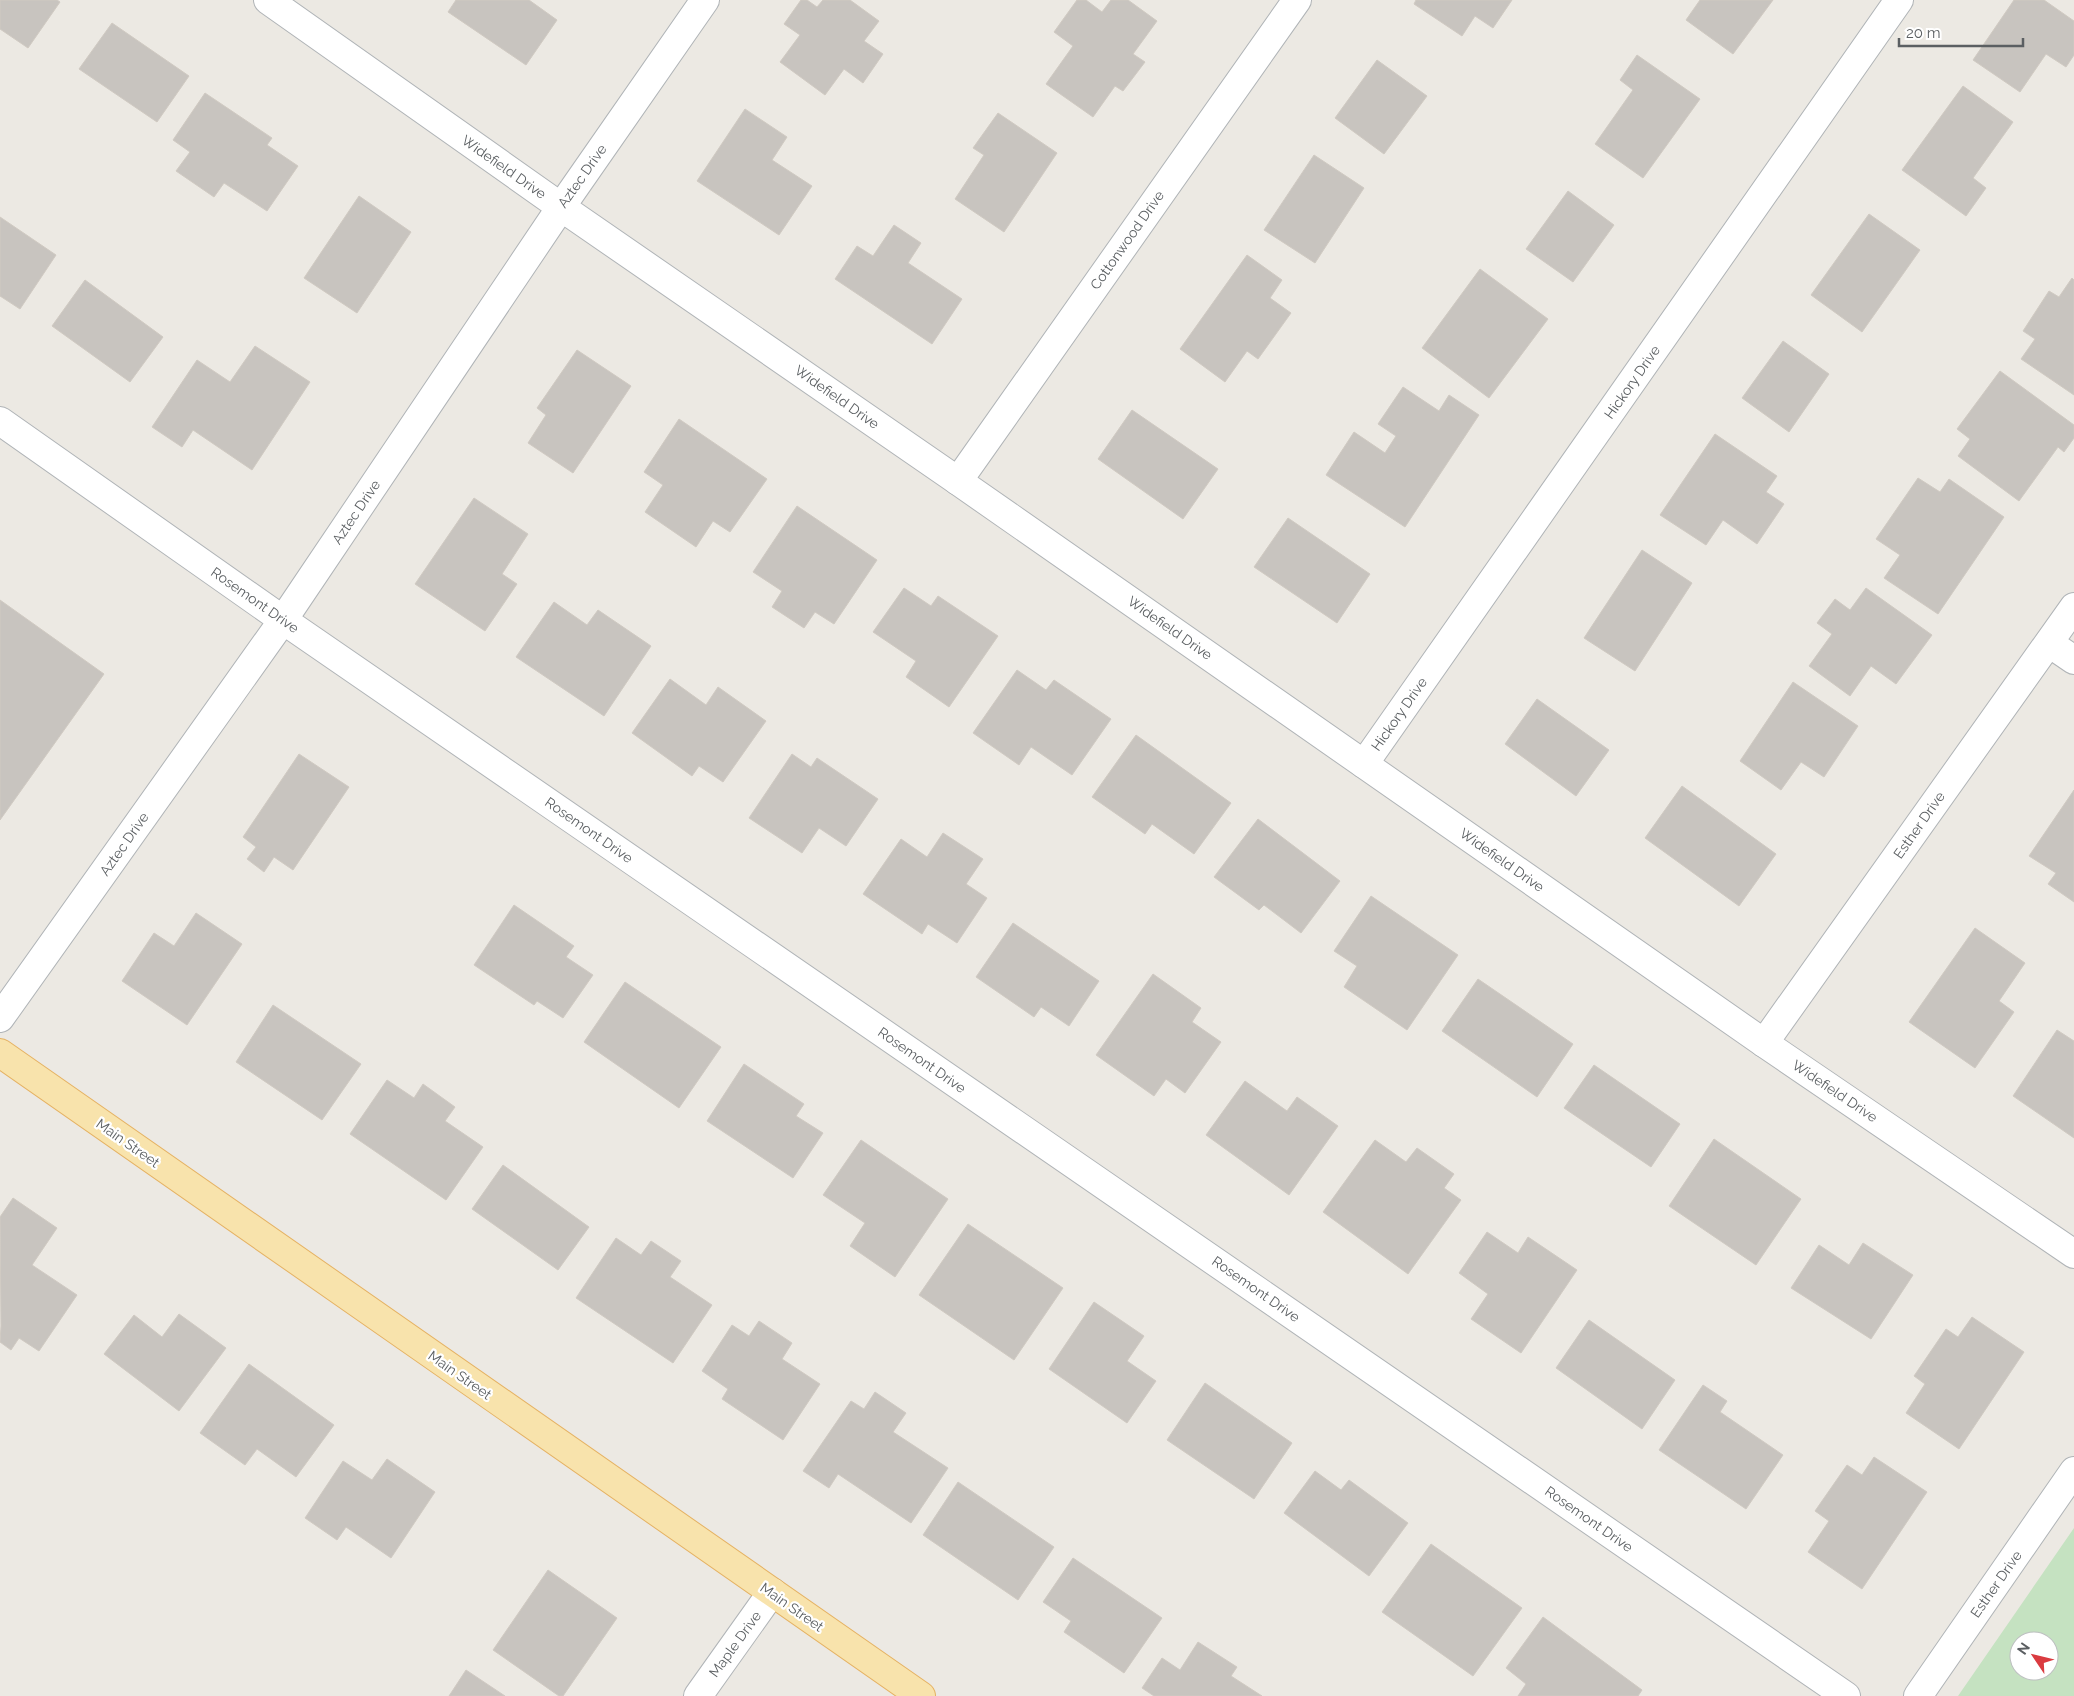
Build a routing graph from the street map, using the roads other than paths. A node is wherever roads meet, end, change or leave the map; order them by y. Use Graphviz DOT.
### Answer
graph roads {
  1 [pos="268,0"];
  2 [pos="704,0"];
  3 [pos="1297,0"];
  4 [pos="1899,0"];
  5 [pos="561,207"];
  6 [pos="0,421"];
  7 [pos="958,481"];
  8 [pos="2074,607"];
  9 [pos="283,620"];
  10 [pos="2049,643"];
  11 [pos="2074,660"];
  12 [pos="1364,764"];
  13 [pos="0,1018"];
  14 [pos="1764,1043"];
  15 [pos="0,1053"];
  16 [pos="2074,1254"];
  17 [pos="2074,1471"];
  18 [pos="772,1592"];
  19 [pos="698,1696"];
  20 [pos="921,1696"];
  21 [pos="1846,1696"];
  22 [pos="1918,1696"];
  1 -- 5 [label="street, Widefield Drive"];
  2 -- 5 [label="street, Aztec Drive"];
  3 -- 7 [label="street, Cottonwood Drive"];
  4 -- 12 [label="street, Hickory Drive"];
  5 -- 7 [label="street, Widefield Drive"];
  5 -- 9 [label="street, Aztec Drive"];
  6 -- 9 [label="street, Rosemont Drive"];
  7 -- 12 [label="street, Widefield Drive"];
  8 -- 10 [label="street, Esther Drive"];
  9 -- 13 [label="street, Aztec Drive"];
  9 -- 21 [label="street, Rosemont Drive"];
  10 -- 11 [label="street"];
  10 -- 14 [label="street, Esther Drive"];
  12 -- 14 [label="street, Widefield Drive"];
  14 -- 16 [label="street, Widefield Drive"];
  15 -- 18 [label="main road, Main Street"];
  17 -- 22 [label="street, Esther Drive"];
  18 -- 19 [label="street, Maple Drive"];
  18 -- 20 [label="main road, Main Street"];
}
